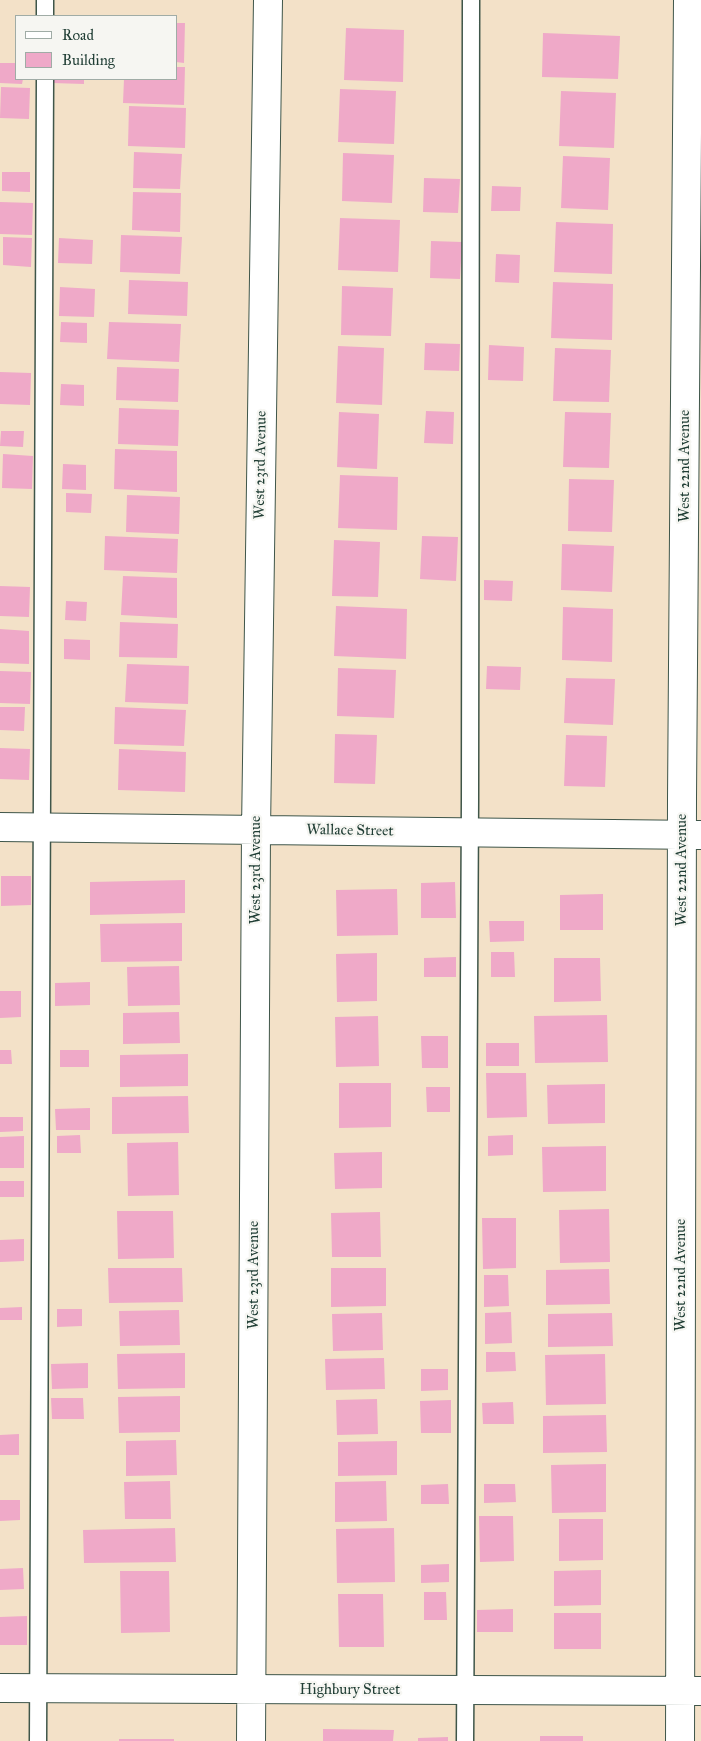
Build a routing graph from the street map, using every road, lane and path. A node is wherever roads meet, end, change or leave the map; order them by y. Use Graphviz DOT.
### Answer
graph roads {
  1 [pos="45,0"];
  2 [pos="268,0"];
  3 [pos="471,0"];
  4 [pos="688,0"];
  5 [pos="45,15"];
  6 [pos="45,80"];
  7 [pos="0,828"];
  8 [pos="41,828"];
  9 [pos="256,830"];
  10 [pos="470,832"];
  11 [pos="692,835"];
  12 [pos="0,1688"];
  13 [pos="38,1688"];
  14 [pos="252,1689"];
  15 [pos="465,1690"];
  16 [pos="691,1691"];
  17 [pos="38,1741"];
  18 [pos="251,1741"];
  19 [pos="465,1741"];
  20 [pos="680,1741"];
  1 -- 5 [label="lane"];
  2 -- 9 [label="street, West 23rd Avenue"];
  3 -- 10 [label="lane"];
  4 -- 11 [label="street, West 22nd Avenue"];
  6 -- 8 [label="lane"];
  7 -- 8 [label="street, Wallace Street"];
  8 -- 9 [label="street, Wallace Street"];
  8 -- 13 [label="lane"];
  9 -- 10 [label="street, Wallace Street"];
  9 -- 14 [label="street, West 23rd Avenue"];
  10 -- 11 [label="street, Wallace Street"];
  10 -- 15 [label="lane"];
  11 -- 16 [label="street, West 22nd Avenue"];
  12 -- 13 [label="street, Highbury Street"];
  13 -- 14 [label="street, Highbury Street"];
  13 -- 17 [label="lane"];
  14 -- 15 [label="street, Highbury Street"];
  14 -- 18 [label="street, West 23rd Avenue"];
  15 -- 16 [label="street, Highbury Street"];
  15 -- 19 [label="lane"];
  16 -- 20 [label="street, West 22nd Avenue"];
}
